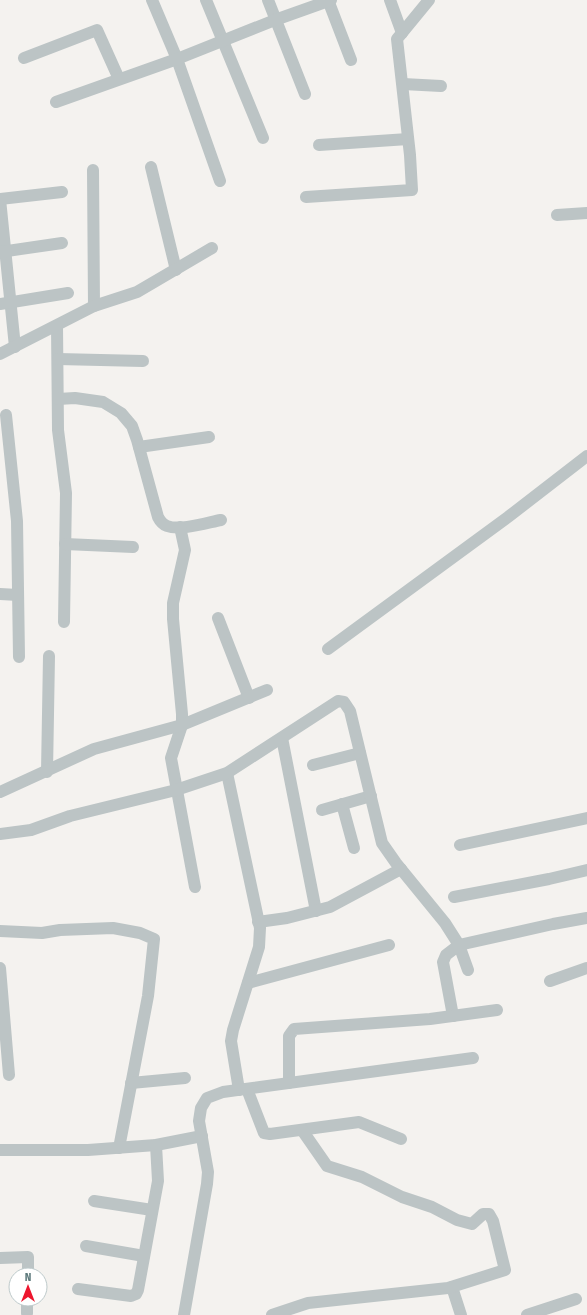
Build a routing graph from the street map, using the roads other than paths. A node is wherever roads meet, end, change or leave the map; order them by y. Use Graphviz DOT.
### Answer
graph roads {
  1 [pos="152,0"];
  2 [pos="206,0"];
  3 [pos="268,0"];
  4 [pos="329,0"];
  5 [pos="390,0"];
  6 [pos="429,0"];
  7 [pos="275,20"];
  8 [pos="402,33"];
  9 [pos="224,41"];
  10 [pos="24,58"];
  11 [pos="177,59"];
  12 [pos="351,60"];
  13 [pos="119,79"];
  14 [pos="402,84"];
  15 [pos="441,86"];
  16 [pos="305,94"];
  17 [pos="56,102"];
  18 [pos="263,138"];
  19 [pos="408,139"];
  20 [pos="319,145"];
  21 [pos="151,167"];
  22 [pos="93,170"];
  23 [pos="220,181"];
  24 [pos="62,192"];
  25 [pos="306,197"];
  26 [pos="0,199"];
  27 [pos="587,213"];
  28 [pos="558,215"];
  29 [pos="62,243"];
  30 [pos="212,248"];
  31 [pos="3,252"];
  32 [pos="176,270"];
  33 [pos="68,293"];
  34 [pos="6,303"];
  35 [pos="94,306"];
  36 [pos="58,326"];
  37 [pos="15,347"];
  38 [pos="0,354"];
  39 [pos="58,359"];
  40 [pos="143,361"];
  41 [pos="58,399"];
  42 [pos="6,415"];
  43 [pos="209,437"];
  44 [pos="139,447"];
  45 [pos="587,456"];
  46 [pos="221,520"];
  47 [pos="180,527"];
  48 [pos="65,544"];
  49 [pos="133,547"];
  50 [pos="0,594"];
  51 [pos="18,594"];
  52 [pos="218,618"];
  53 [pos="64,622"];
  54 [pos="328,649"];
  55 [pos="49,656"];
  56 [pos="19,657"];
  57 [pos="267,690"];
  58 [pos="249,698"];
  59 [pos="182,725"];
  60 [pos="282,738"];
  61 [pos="360,753"];
  62 [pos="313,765"];
  63 [pos="47,772"];
  64 [pos="227,773"];
  65 [pos="176,790"];
  66 [pos="0,792"];
  67 [pos="371,796"];
  68 [pos="342,804"];
  69 [pos="322,810"];
  70 [pos="587,818"];
  71 [pos="0,834"];
  72 [pos="460,845"];
  73 [pos="354,848"];
  74 [pos="401,869"];
  75 [pos="587,870"];
  76 [pos="195,887"];
  77 [pos="454,897"];
  78 [pos="316,911"];
  79 [pos="587,918"];
  80 [pos="258,922"];
  81 [pos="0,931"];
  82 [pos="389,945"];
  83 [pos="459,945"];
  84 [pos="0,968"];
  85 [pos="587,968"];
  86 [pos="468,970"];
  87 [pos="550,981"];
  88 [pos="248,983"];
  89 [pos="497,1010"];
  90 [pos="453,1016"];
  91 [pos="473,1058"];
  92 [pos="9,1075"];
  93 [pos="185,1078"];
  94 [pos="132,1083"];
  95 [pos="289,1083"];
  96 [pos="243,1089"];
  97 [pos="302,1130"];
  98 [pos="202,1136"];
  99 [pos="401,1139"];
  100 [pos="156,1145"];
  101 [pos="120,1148"];
  102 [pos="0,1150"];
  103 [pos="94,1201"];
  104 [pos="152,1210"];
  105 [pos="86,1246"];
  106 [pos="144,1256"];
  107 [pos="0,1258"];
  108 [pos="28,1267"];
  109 [pos="452,1287"];
  110 [pos="78,1289"];
  111 [pos="576,1299"];
  112 [pos="27,1307"];
  113 [pos="27,1313"];
  114 [pos="184,1315"];
  115 [pos="272,1315"];
  116 [pos="461,1315"];
  117 [pos="527,1315"];
  1 -- 11 [label="street"];
  2 -- 9 [label="street"];
  3 -- 7 [label="street"];
  4 -- 7 [label="street"];
  4 -- 12 [label="street"];
  5 -- 8 [label="street"];
  6 -- 8 [label="street"];
  7 -- 9 [label="street"];
  7 -- 16 [label="street"];
  8 -- 14 [label="street"];
  9 -- 11 [label="street"];
  9 -- 18 [label="street"];
  10 -- 13 [label="street"];
  11 -- 13 [label="street"];
  11 -- 23 [label="street"];
  13 -- 17 [label="street"];
  14 -- 15 [label="street"];
  14 -- 19 [label="street"];
  19 -- 20 [label="street"];
  19 -- 25 [label="street"];
  21 -- 32 [label="street"];
  22 -- 35 [label="street"];
  24 -- 26 [label="street"];
  26 -- 31 [label="street"];
  27 -- 28 [label="street"];
  29 -- 31 [label="street"];
  30 -- 32 [label="street"];
  31 -- 34 [label="street"];
  32 -- 35 [label="street"];
  33 -- 34 [label="street"];
  34 -- 37 [label="street"];
  35 -- 36 [label="street"];
  36 -- 37 [label="street"];
  36 -- 39 [label="street"];
  37 -- 38 [label="street"];
  39 -- 40 [label="street"];
  39 -- 41 [label="street"];
  41 -- 44 [label="street"];
  41 -- 48 [label="street"];
  42 -- 51 [label="street"];
  43 -- 44 [label="street"];
  44 -- 47 [label="street"];
  45 -- 54 [label="street"];
  46 -- 47 [label="street"];
  47 -- 59 [label="street"];
  48 -- 49 [label="street"];
  48 -- 53 [label="street"];
  50 -- 51 [label="street"];
  51 -- 56 [label="street"];
  52 -- 58 [label="street"];
  55 -- 63 [label="street"];
  57 -- 58 [label="street"];
  58 -- 59 [label="street"];
  59 -- 63 [label="street"];
  59 -- 65 [label="street"];
  60 -- 61 [label="street"];
  60 -- 64 [label="street"];
  60 -- 78 [label="street"];
  61 -- 62 [label="street"];
  61 -- 67 [label="street"];
  63 -- 66 [label="street"];
  64 -- 65 [label="street"];
  64 -- 80 [label="street"];
  65 -- 71 [label="street"];
  65 -- 76 [label="street"];
  67 -- 68 [label="street"];
  67 -- 74 [label="street"];
  68 -- 69 [label="street"];
  68 -- 73 [label="street"];
  70 -- 72 [label="street"];
  74 -- 78 [label="street"];
  74 -- 83 [label="street"];
  75 -- 77 [label="street"];
  78 -- 80 [label="street"];
  79 -- 83 [label="street"];
  80 -- 88 [label="street"];
  81 -- 94 [label="street"];
  82 -- 88 [label="street"];
  83 -- 86 [label="street"];
  83 -- 90 [label="street"];
  84 -- 92 [label="street"];
  85 -- 87 [label="street"];
  88 -- 96 [label="street"];
  89 -- 90 [label="street"];
  90 -- 95 [label="street"];
  91 -- 95 [label="street"];
  93 -- 94 [label="street"];
  94 -- 101 [label="street"];
  95 -- 96 [label="street"];
  96 -- 97 [label="street"];
  96 -- 98 [label="street"];
  97 -- 99 [label="street"];
  97 -- 109 [label="street"];
  98 -- 100 [label="street"];
  98 -- 114 [label="street"];
  100 -- 101 [label="street"];
  100 -- 104 [label="street"];
  101 -- 102 [label="street"];
  103 -- 104 [label="street"];
  104 -- 106 [label="street"];
  105 -- 106 [label="street"];
  106 -- 110 [label="street"];
  107 -- 108 [label="street"];
  109 -- 115 [label="street"];
  109 -- 116 [label="street"];
  111 -- 117 [label="street"];
  112 -- 113 [label="street"];
}
